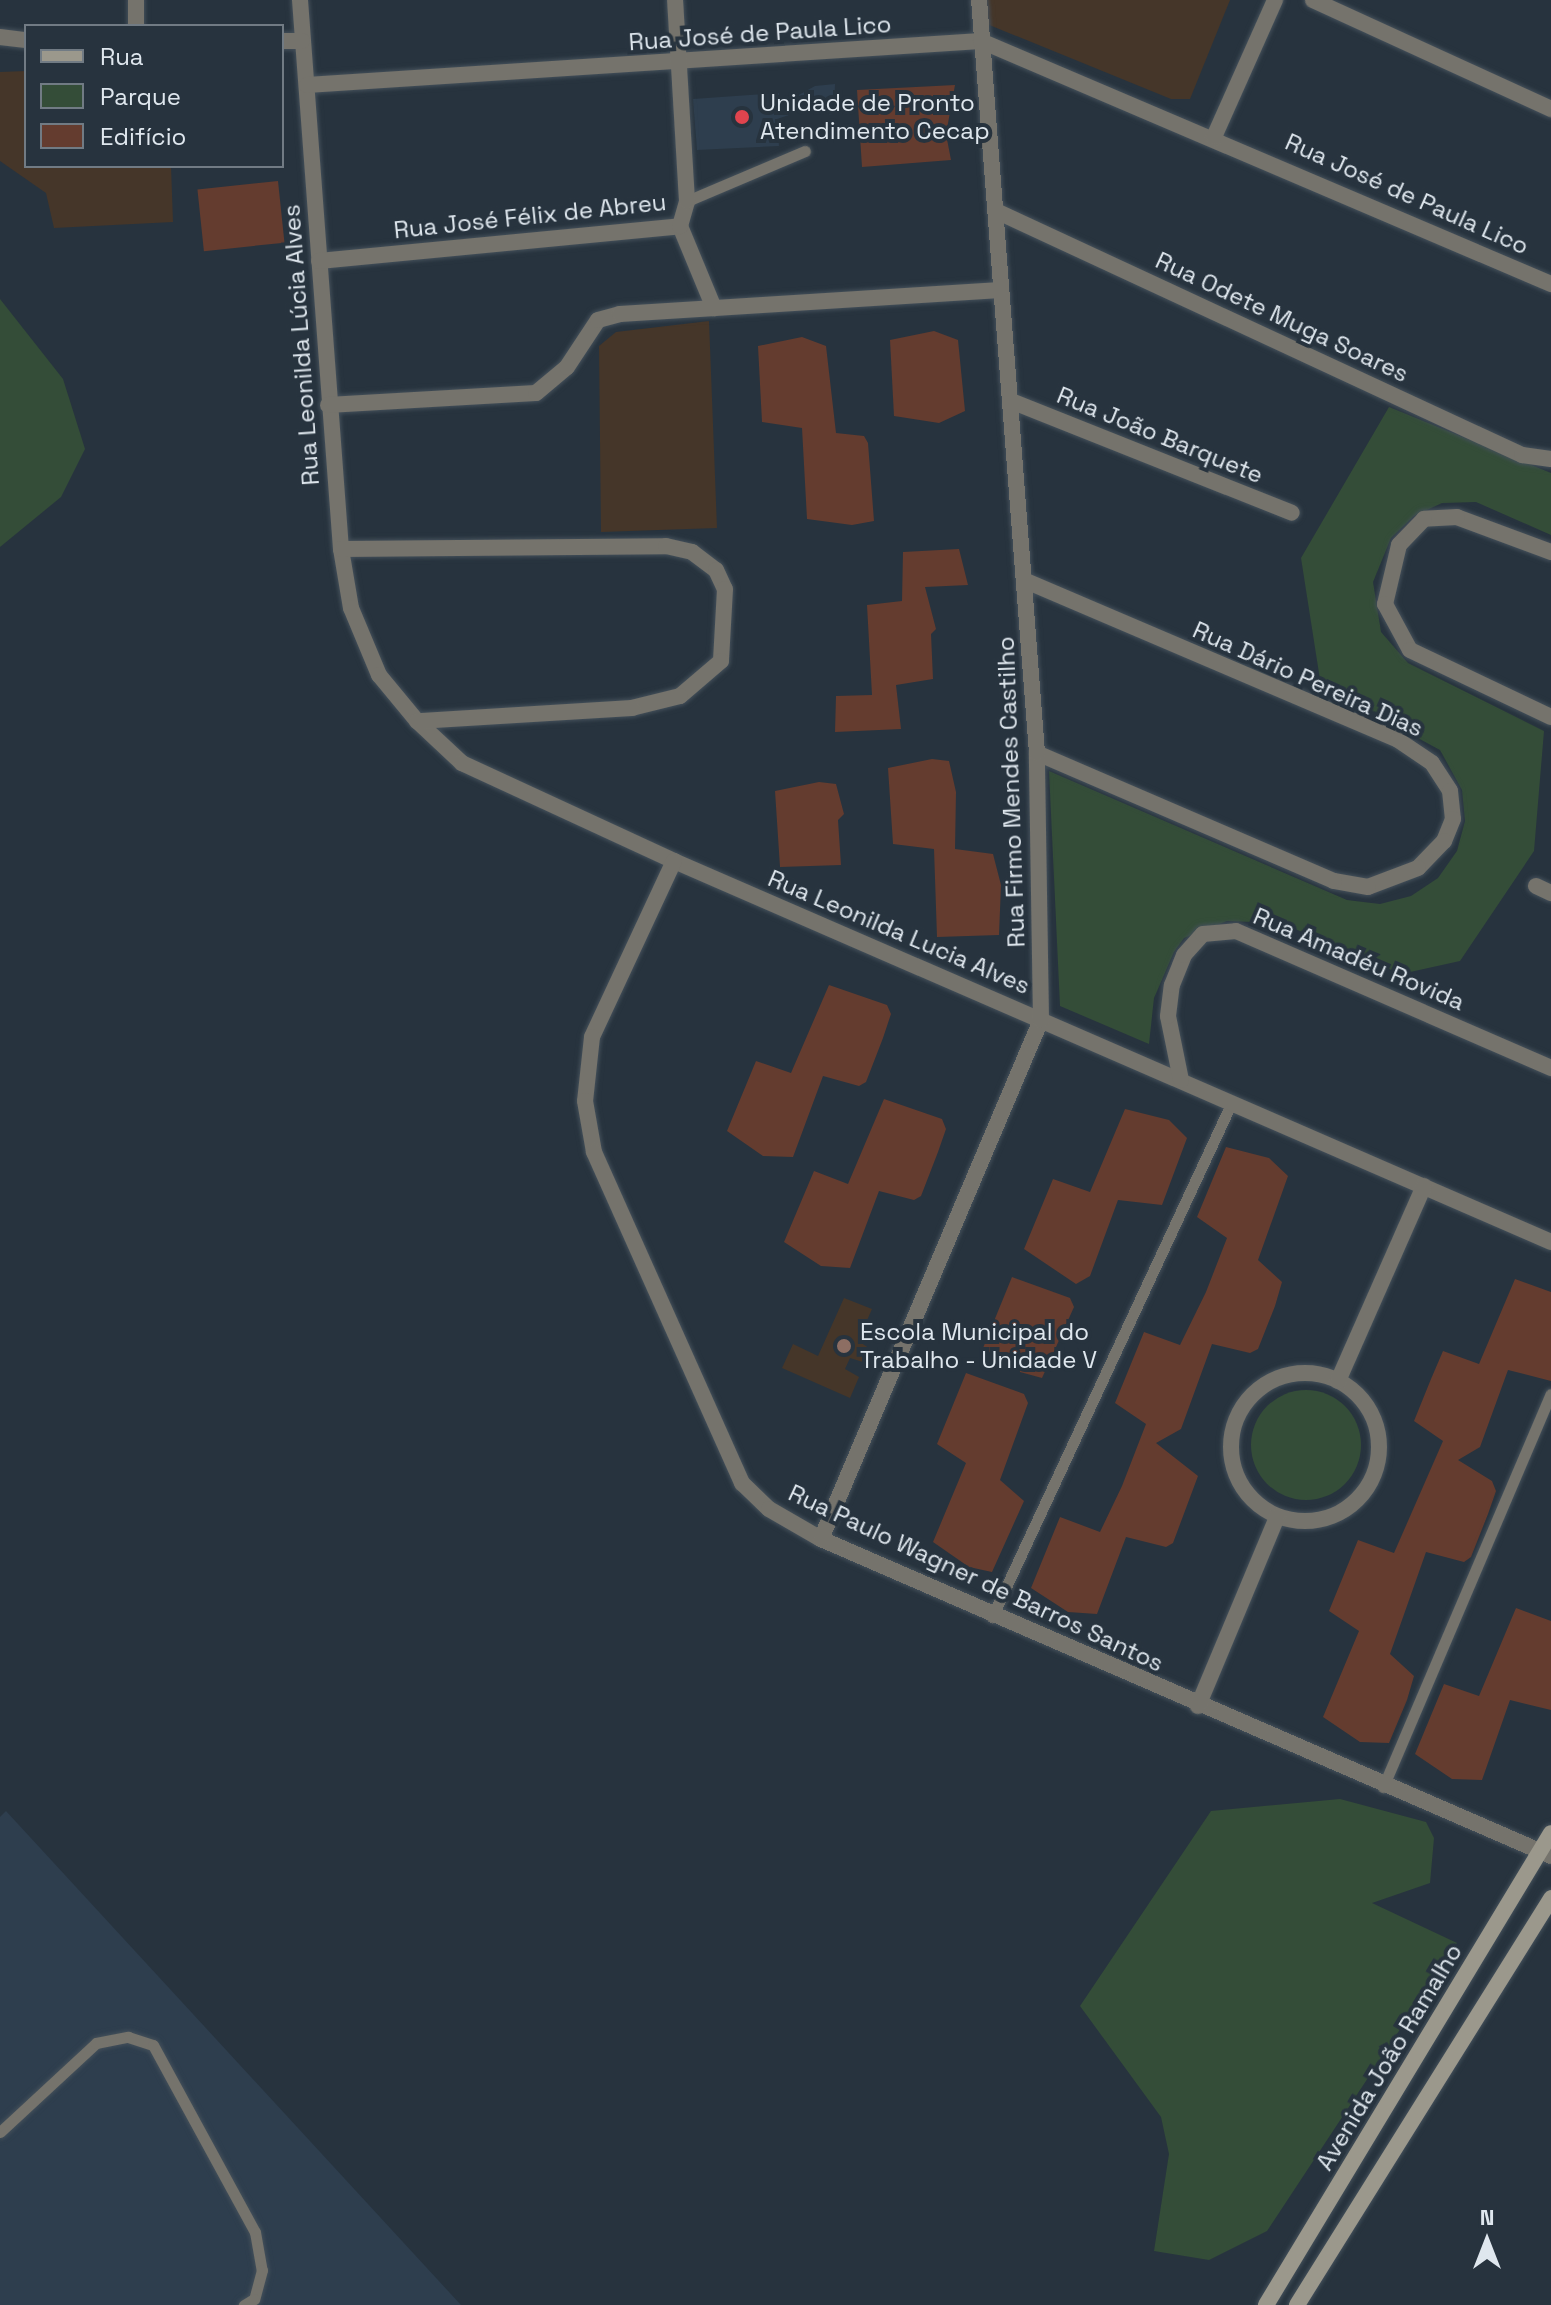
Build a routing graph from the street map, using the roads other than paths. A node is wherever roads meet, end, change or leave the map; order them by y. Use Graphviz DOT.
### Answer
graph roads {
  1 [pos="136,0"];
  2 [pos="300,0"];
  3 [pos="675,0"];
  4 [pos="979,0"];
  5 [pos="1275,0"];
  6 [pos="1313,0"];
  7 [pos="136,24"];
  8 [pos="0,37"];
  9 [pos="24,40"];
  10 [pos="284,41"];
  11 [pos="302,41"];
  12 [pos="981,41"];
  13 [pos="678,63"];
  14 [pos="307,85"];
  15 [pos="1551,109"];
  16 [pos="1214,137"];
  17 [pos="805,151"];
  18 [pos="687,201"];
  19 [pos="996,211"];
  20 [pos="680,226"];
  21 [pos="319,261"];
  22 [pos="1551,284"];
  23 [pos="1000,290"];
  24 [pos="714,308"];
  25 [pos="1011,401"];
  26 [pos="328,405"];
  27 [pos="1551,459"];
  28 [pos="1292,513"];
  29 [pos="341,549"];
  30 [pos="1551,552"];
  31 [pos="1026,581"];
  32 [pos="1551,717"];
  33 [pos="417,721"];
  34 [pos="1037,753"];
  35 [pos="674,861"];
  36 [pos="1041,1020"];
  37 [pos="1551,1068"];
  38 [pos="1181,1080"];
  39 [pos="1231,1104"];
  40 [pos="1424,1186"];
  41 [pos="1551,1242"];
  42 [pos="1338,1381"];
  43 [pos="1551,1394"];
  44 [pos="1277,1517"];
  45 [pos="821,1539"];
  46 [pos="992,1617"];
  47 [pos="1198,1706"];
  48 [pos="1383,1787"];
  49 [pos="1551,1833"];
  50 [pos="1546,1852"];
  51 [pos="1551,1898"];
  52 [pos="0,2132"];
  53 [pos="244,2305"];
  54 [pos="1266,2305"];
  55 [pos="1297,2305"];
  1 -- 7 [label="street"];
  2 -- 11 [label="street, Rua Leonilda Lúcia Alves"];
  3 -- 13 [label="street, Rua José Félix de Abreu"];
  4 -- 12 [label="street, Rua Firmo Mendes Castilho"];
  5 -- 16 [label="street"];
  6 -- 15 [label="street"];
  8 -- 9 [label="street"];
  10 -- 11 [label="street"];
  11 -- 14 [label="street, Rua Leonilda Lúcia Alves"];
  12 -- 13 [label="street, Rua José de Paula Lico"];
  12 -- 16 [label="street, Rua José de Paula Lico"];
  12 -- 19 [label="street, Rua Firmo Mendes Castilho"];
  13 -- 14 [label="street, Rua José de Paula Lico"];
  13 -- 18 [label="street, Rua José Félix de Abreu"];
  14 -- 21 [label="street, Rua Leonilda Lúcia Alves"];
  16 -- 22 [label="street, Rua José de Paula Lico"];
  17 -- 18 [label="lane"];
  18 -- 20 [label="street, Rua José Félix de Abreu"];
  19 -- 23 [label="street, Rua Firmo Mendes Castilho"];
  19 -- 27 [label="street, Rua Odete Muga Soares"];
  20 -- 21 [label="street, Rua José Félix de Abreu"];
  20 -- 24 [label="street"];
  21 -- 26 [label="street, Rua Leonilda Lúcia Alves"];
  23 -- 24 [label="street"];
  23 -- 25 [label="street, Rua Firmo Mendes Castilho"];
  24 -- 26 [label="street"];
  25 -- 28 [label="street, Rua João Barquete"];
  25 -- 31 [label="street, Rua Firmo Mendes Castilho"];
  26 -- 29 [label="street, Rua Leonilda Lúcia Alves"];
  29 -- 33 [label="street, Rua Leonilda Lucia Alves"];
  29 -- 33 [label="street"];
  30 -- 32 [label="street"];
  31 -- 34 [label="street, Rua Firmo Mendes Castilho"];
  31 -- 34 [label="street, Rua Dário Pereira Dias"];
  33 -- 35 [label="street, Rua Leonilda Lucia Alves"];
  34 -- 36 [label="street, Rua Firmo Mendes Castilho"];
  35 -- 36 [label="street, Rua Leonilda Lucia Alves"];
  35 -- 45 [label="street, Rua Paulo Wagner de Barros Santos"];
  36 -- 38 [label="street, Rua Leonilda Lucia Alves"];
  36 -- 45 [label="street, Rua Firmo Mendes Castilho"];
  37 -- 38 [label="street, Rua Amadéu Rovida"];
  38 -- 39 [label="street, Rua Leonilda Lucia Alves"];
  39 -- 40 [label="street, Rua Leonilda Lucia Alves"];
  39 -- 46 [label="lane"];
  40 -- 41 [label="street, Rua Leonilda Lucia Alves"];
  40 -- 42 [label="street"];
  42 -- 44 [label="street"];
  42 -- 44 [label="street"];
  43 -- 48 [label="lane"];
  44 -- 47 [label="street"];
  45 -- 46 [label="street, Rua Paulo Wagner de Barros Santos"];
  46 -- 47 [label="street, Rua Paulo Wagner de Barros Santos"];
  47 -- 48 [label="street, Rua Paulo Wagner de Barros Santos"];
  48 -- 50 [label="street, Rua Paulo Wagner de Barros Santos"];
  49 -- 50 [label="street, Avenida João Ramalho"];
  50 -- 54 [label="street, Avenida João Ramalho"];
  51 -- 55 [label="street, Avenida João Ramalho"];
  52 -- 53 [label="lane"];
}
